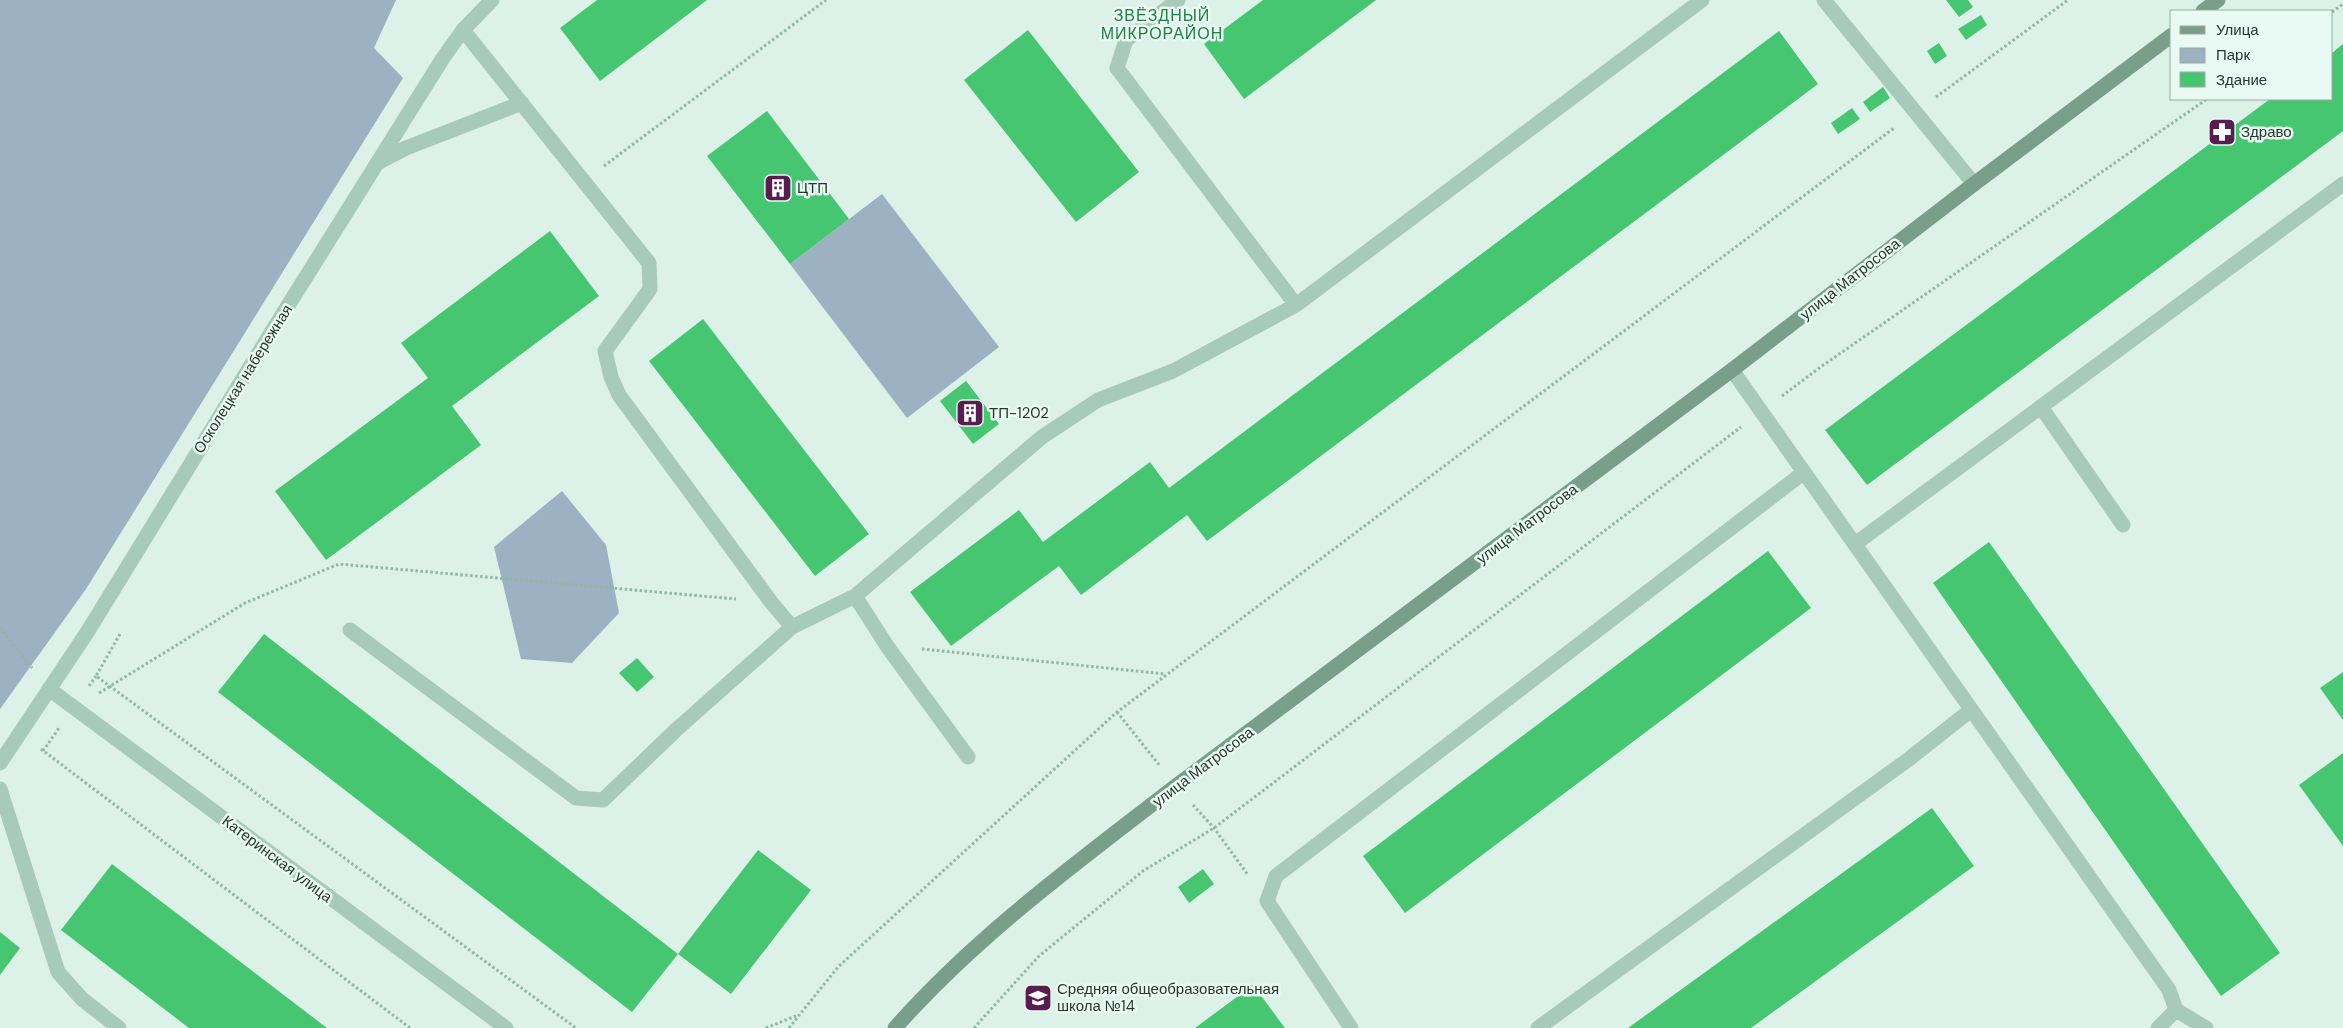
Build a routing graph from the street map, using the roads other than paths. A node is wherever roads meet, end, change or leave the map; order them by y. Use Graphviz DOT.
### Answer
graph roads {
  1 [pos="492,0"];
  2 [pos="1178,0"];
  3 [pos="1702,0"];
  4 [pos="1824,0"];
  5 [pos="2218,0"];
  6 [pos="2204,10"];
  7 [pos="463,30"];
  8 [pos="2170,37"];
  9 [pos="522,102"];
  10 [pos="379,162"];
  11 [pos="1974,184"];
  12 [pos="2343,184"];
  13 [pos="1296,305"];
  14 [pos="1732,370"];
  15 [pos="2041,407"];
  16 [pos="1803,473"];
  17 [pos="2123,525"];
  18 [pos="1855,544"];
  19 [pos="855,596"];
  20 [pos="792,627"];
  21 [pos="350,630"];
  22 [pos="49,689"];
  23 [pos="1970,710"];
  24 [pos="968,757"];
  25 [pos="0,763"];
  26 [pos="0,789"];
  27 [pos="2176,1010"];
  28 [pos="119,1028"];
  29 [pos="506,1028"];
  30 [pos="895,1028"];
  31 [pos="1351,1028"];
  32 [pos="1538,1028"];
  33 [pos="2158,1028"];
  34 [pos="2206,1028"];
  1 -- 7 [label="street, Осколецкая набережная"];
  2 -- 13 [label="street"];
  3 -- 13 [label="street"];
  4 -- 11 [label="street"];
  5 -- 6 [label="main road"];
  7 -- 9 [label="street"];
  7 -- 10 [label="street, Осколецкая набережная"];
  8 -- 11 [label="main road, улица Матросова"];
  9 -- 10 [label="street"];
  9 -- 20 [label="street"];
  10 -- 22 [label="street, Осколецкая набережная"];
  11 -- 14 [label="main road, улица Матросова"];
  12 -- 15 [label="street"];
  13 -- 19 [label="street"];
  14 -- 16 [label="street"];
  14 -- 30 [label="main road, улица Матросова"];
  15 -- 17 [label="street"];
  15 -- 18 [label="street"];
  16 -- 18 [label="street"];
  16 -- 31 [label="street"];
  18 -- 23 [label="street"];
  19 -- 20 [label="street"];
  19 -- 24 [label="street"];
  20 -- 21 [label="street"];
  22 -- 25 [label="street, Осколецкая набережная"];
  22 -- 29 [label="street, Катеринская улица"];
  23 -- 27 [label="street"];
  23 -- 32 [label="street"];
  26 -- 28 [label="street"];
  27 -- 33 [label="street"];
  27 -- 34 [label="street"];
}
